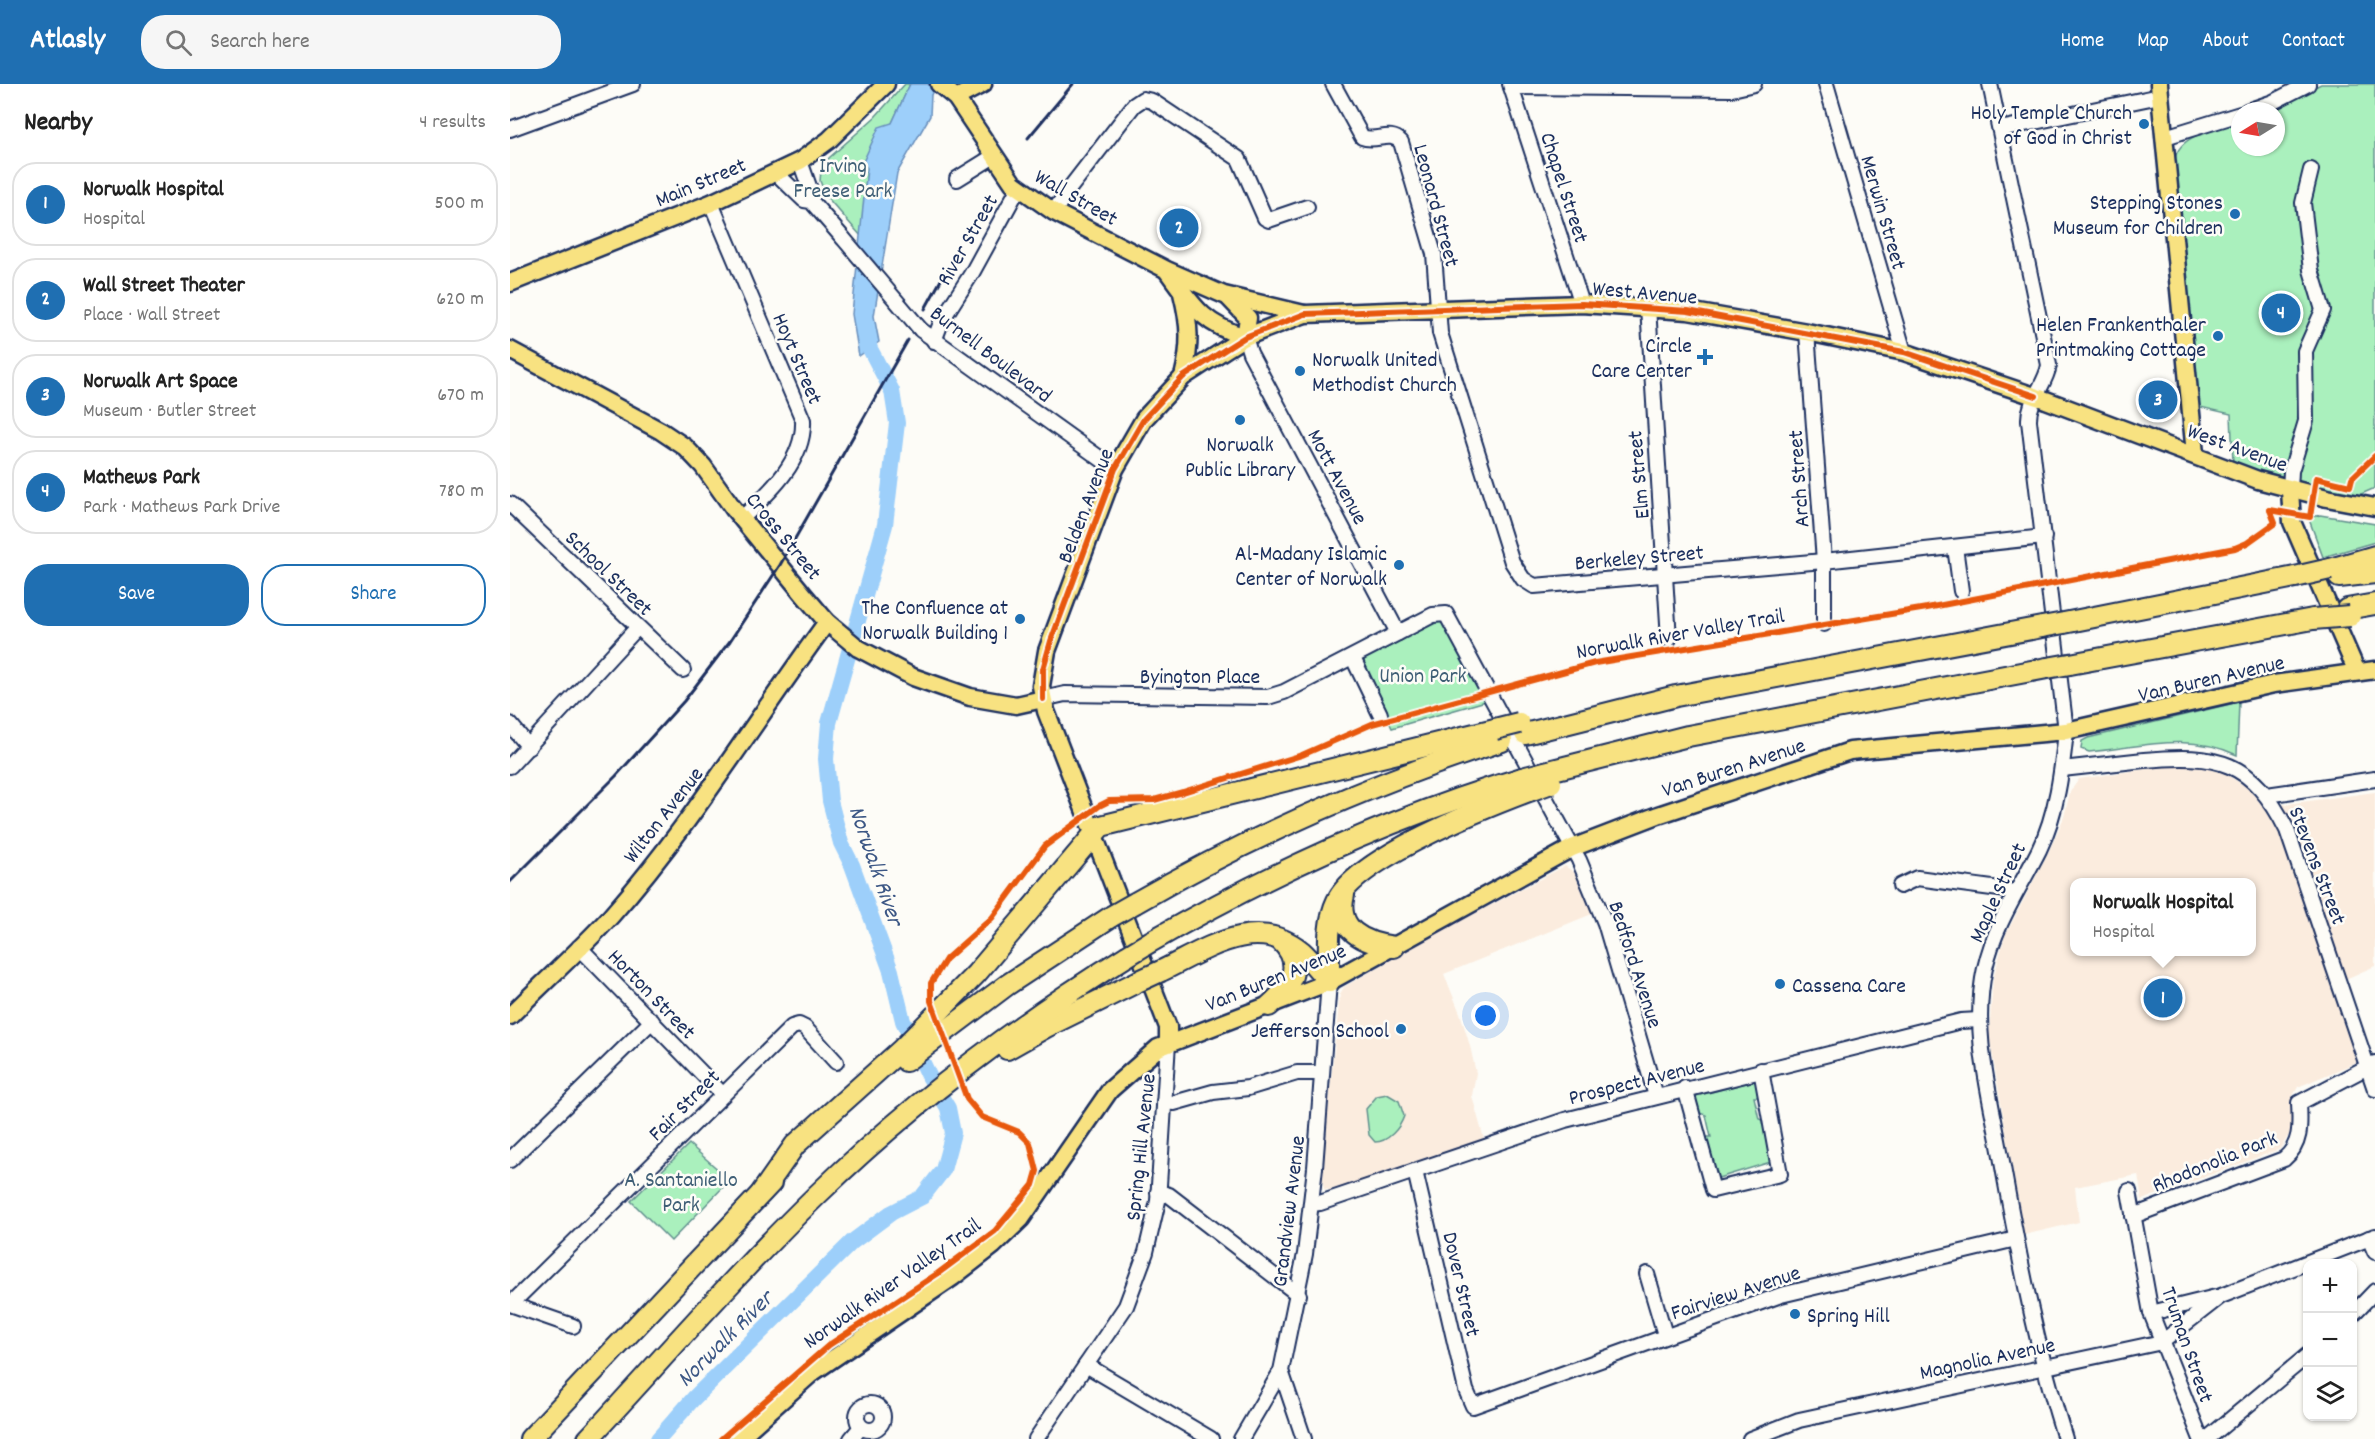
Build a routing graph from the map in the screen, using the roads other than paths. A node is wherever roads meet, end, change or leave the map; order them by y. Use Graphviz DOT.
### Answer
graph roads {
  1 [pos="633,84"];
  2 [pos="886,84"];
  3 [pos="983,84"];
  4 [pos="1333,84"];
  5 [pos="1754,84"];
  6 [pos="1826,84"];
  7 [pos="1990,84"];
  8 [pos="2308,84"];
  9 [pos="1510,86"];
  10 [pos="946,90"];
  11 [pos="2160,90"];
  12 [pos="2273,102"];
  13 [pos="2231,117"];
  14 [pos="510,129"];
  15 [pos="2000,129"];
  16 [pos="2165,137"];
  17 [pos="994,156"];
  18 [pos="800,161"];
  19 [pos="2311,170"];
  20 [pos="776,173"];
  21 [pos="957,179"];
  22 [pos="1018,189"];
  23 [pos="811,201"];
  24 [pos="711,203"];
  25 [pos="1307,207"];
  26 [pos="1054,212"];
  27 [pos="1167,270"];
  28 [pos="510,283"];
  29 [pos="1181,289"];
  30 [pos="1224,295"];
  31 [pos="1582,304"];
  32 [pos="1648,307"];
  33 [pos="1437,309"];
  34 [pos="1305,314"];
  35 [pos="1807,332"];
  36 [pos="1245,337"];
  37 [pos="934,341"];
  38 [pos="510,350"];
  39 [pos="1904,352"];
  40 [pos="1184,377"];
  41 [pos="2036,396"];
  42 [pos="2195,454"];
  43 [pos="1114,469"];
  44 [pos="2290,490"];
  45 [pos="510,504"];
  46 [pos="2375,507"];
  47 [pos="741,519"];
  48 [pos="2044,537"];
  49 [pos="1955,548"];
  50 [pos="2375,556"];
  51 [pos="1824,561"];
  52 [pos="2332,573"];
  53 [pos="2375,573"];
  54 [pos="1666,575"];
  55 [pos="1961,591"];
  56 [pos="2375,604"];
  57 [pos="2348,613"];
  58 [pos="1446,614"];
  59 [pos="2375,614"];
  60 [pos="1824,624"];
  61 [pos="637,628"];
  62 [pos="833,628"];
  63 [pos="1398,633"];
  64 [pos="1669,639"];
  65 [pos="1353,658"];
  66 [pos="683,670"];
  67 [pos="2375,670"];
  68 [pos="2357,672"];
  69 [pos="1043,699"];
  70 [pos="1380,714"];
  71 [pos="510,724"];
  72 [pos="2066,731"];
  73 [pos="1499,735"];
  74 [pos="529,747"];
  75 [pos="510,766"];
  76 [pos="2062,769"];
  77 [pos="2375,779"];
  78 [pos="1525,785"];
  79 [pos="2267,795"];
  80 [pos="1092,833"];
  81 [pos="1572,848"];
  82 [pos="1899,886"];
  83 [pos="1346,887"];
  84 [pos="2014,894"];
  85 [pos="1278,938"];
  86 [pos="579,947"];
  87 [pos="1394,947"];
  88 [pos="1329,982"];
  89 [pos="1269,1006"];
  90 [pos="510,1016"];
  91 [pos="1979,1020"];
  92 [pos="652,1021"];
  93 [pos="1168,1043"];
  94 [pos="836,1062"];
  95 [pos="2372,1065"];
  96 [pos="970,1069"];
  97 [pos="1761,1070"];
  98 [pos="1322,1073"];
  99 [pos="877,1078"];
  100 [pos="1685,1088"];
  101 [pos="2375,1089"];
  102 [pos="722,1094"];
  103 [pos="1656,1096"];
  104 [pos="1164,1102"];
  105 [pos="510,1160"];
  106 [pos="1415,1171"];
  107 [pos="2129,1191"];
  108 [pos="1158,1192"];
  109 [pos="1311,1204"];
  110 [pos="2133,1216"];
  111 [pos="2372,1237"];
  112 [pos="2016,1239"];
  113 [pos="2375,1252"];
  114 [pos="1647,1274"];
  115 [pos="2375,1291"];
  116 [pos="1299,1295"];
  117 [pos="2221,1296"];
  118 [pos="511,1304"];
  119 [pos="2151,1313"];
  120 [pos="2354,1313"];
  121 [pos="573,1326"];
  122 [pos="1665,1335"];
  123 [pos="2162,1342"];
  124 [pos="2303,1358"];
  125 [pos="1086,1365"];
  126 [pos="2042,1366"];
  127 [pos="1281,1371"];
  128 [pos="1473,1406"];
  129 [pos="861,1427"];
  130 [pos="2214,1436"];
  131 [pos="1755,1438"];
  132 [pos="530,1439"];
  133 [pos="588,1439"];
  134 [pos="738,1439"];
  135 [pos="851,1439"];
  136 [pos="1036,1439"];
  137 [pos="1210,1439"];
  138 [pos="1241,1439"];
  139 [pos="1304,1439"];
  140 [pos="2065,1439"];
  141 [pos="2200,1439"];
  1 -- 14 [label="street"];
  2 -- 18 [label="main road, Main Street"];
  3 -- 10 [label="main road"];
  4 -- 33 [label="street, Leonard Street"];
  5 -- 9 [label="street"];
  6 -- 39 [label="street, Merwin Street"];
  7 -- 15 [label="street, Maple Street"];
  8 -- 12 [label="street"];
  9 -- 31 [label="street, Chapel Street"];
  10 -- 17 [label="main road, Wall Street"];
  11 -- 15 [label="street"];
  11 -- 16 [label="main road"];
  13 -- 16 [label="street"];
  15 -- 41 [label="street, Maple Street"];
  16 -- 42 [label="main road"];
  17 -- 21 [label="street"];
  17 -- 22 [label="main road, Wall Street"];
  18 -- 20 [label="main road, Main Street"];
  18 -- 23 [label="street, Burnell Boulevard"];
  19 -- 44 [label="street"];
  20 -- 23 [label="street, Burnell Boulevard"];
  20 -- 24 [label="main road, Main Street"];
  22 -- 26 [label="main road, Wall Street"];
  22 -- 37 [label="street, River Street"];
  23 -- 37 [label="street, Burnell Boulevard, bridge"];
  24 -- 28 [label="main road, Main Street"];
  24 -- 47 [label="street, Hoyt Street"];
  25 -- 26 [label="street"];
  26 -- 27 [label="main road, Wall Street"];
  27 -- 29 [label="main road, Wall Street"];
  27 -- 30 [label="main road, Wall Street"];
  29 -- 36 [label="main road, Wall Street"];
  29 -- 40 [label="main road, Wall Street"];
  30 -- 34 [label="main road, Wall Street"];
  30 -- 36 [label="main road, Wall Street"];
  31 -- 32 [label="main road, West Avenue"];
  31 -- 33 [label="main road, West Avenue"];
  32 -- 35 [label="main road, West Avenue"];
  32 -- 54 [label="street, Elm Street"];
  33 -- 34 [label="main road, West Avenue"];
  33 -- 54 [label="street, Berkeley Street"];
  34 -- 36 [label="main road, West Avenue"];
  35 -- 39 [label="main road, West Avenue"];
  35 -- 51 [label="street, Arch Street"];
  36 -- 40 [label="main road, Belden Avenue"];
  36 -- 63 [label="street, Mott Avenue"];
  37 -- 43 [label="street, Burnell Boulevard"];
  38 -- 47 [label="main road, Cross Street"];
  39 -- 41 [label="main road, West Avenue"];
  40 -- 43 [label="main road, Belden Avenue"];
  41 -- 42 [label="main road, West Avenue"];
  41 -- 48 [label="street, Maple Street"];
  42 -- 44 [label="main road, West Avenue"];
  43 -- 69 [label="main road, Belden Avenue"];
  44 -- 46 [label="main road, West Avenue"];
  44 -- 68 [label="main road"];
  45 -- 61 [label="street, School Street"];
  47 -- 62 [label="main road, Cross Street"];
  48 -- 49 [label="street, Berkeley Street"];
  48 -- 72 [label="street, Maple Street"];
  49 -- 51 [label="street, Berkeley Street"];
  49 -- 55 [label="street"];
  50 -- 52 [label="highway"];
  51 -- 54 [label="street, Berkeley Street"];
  51 -- 60 [label="street, Arch Street"];
  52 -- 53 [label="highway"];
  52 -- 73 [label="highway, bridge"];
  54 -- 64 [label="street, Elm Street"];
  56 -- 57 [label="highway"];
  57 -- 59 [label="highway"];
  57 -- 78 [label="highway, bridge"];
  58 -- 63 [label="street, Byington Place"];
  58 -- 81 [label="street, Bedford Avenue"];
  61 -- 66 [label="street, School Street"];
  61 -- 74 [label="street"];
  62 -- 69 [label="main road, Cross Street"];
  62 -- 86 [label="main road, Wilton Avenue"];
  63 -- 65 [label="street, Byington Place"];
  65 -- 69 [label="street, Byington Place"];
  65 -- 70 [label="street"];
  67 -- 68 [label="main road, Van Buren Avenue"];
  68 -- 72 [label="main road, Van Buren Avenue"];
  69 -- 80 [label="main road, Belden Avenue"];
  71 -- 74 [label="street"];
  72 -- 76 [label="street, Maple Street"];
  72 -- 81 [label="main road, Van Buren Avenue"];
  73 -- 80 [label="highway"];
  73 -- 99 [label="highway, bridge"];
  74 -- 75 [label="street"];
  76 -- 79 [label="street, Stevens Street"];
  76 -- 84 [label="street, Maple Street"];
  77 -- 79 [label="street"];
  78 -- 83 [label="highway"];
  78 -- 96 [label="highway, bridge"];
  79 -- 95 [label="street, Stevens Street"];
  80 -- 93 [label="main road, Belden Avenue"];
  80 -- 99 [label="highway"];
  81 -- 87 [label="main road, Van Buren Avenue"];
  81 -- 103 [label="street, Bedford Avenue"];
  82 -- 84 [label="street"];
  83 -- 87 [label="highway"];
  83 -- 88 [label="highway"];
  84 -- 91 [label="street, Maple Street"];
  85 -- 88 [label="highway"];
  85 -- 89 [label="highway"];
  85 -- 96 [label="highway, bridge"];
  86 -- 90 [label="main road, Wilton Avenue"];
  86 -- 92 [label="street, Horton Street"];
  87 -- 88 [label="main road, Van Buren Avenue"];
  88 -- 89 [label="main road, Van Buren Avenue"];
  88 -- 98 [label="street, Grandview Avenue"];
  89 -- 93 [label="main road, Van Buren Avenue"];
  91 -- 97 [label="street, Prospect Avenue"];
  91 -- 112 [label="street, Maple Street"];
  92 -- 102 [label="street, Horton Street"];
  92 -- 105 [label="street"];
  93 -- 104 [label="street, Spring Hill Avenue"];
  93 -- 134 [label="main road, Van Buren Avenue"];
  94 -- 102 [label="street, Fair Street"];
  95 -- 101 [label="street, Stevens Street"];
  95 -- 110 [label="street, Rhodonolia Park"];
  96 -- 133 [label="highway"];
  97 -- 100 [label="street, Prospect Avenue"];
  97 -- 100 [label="street"];
  98 -- 104 [label="street"];
  98 -- 109 [label="street, Grandview Avenue"];
  99 -- 132 [label="highway"];
  100 -- 103 [label="street, Prospect Avenue"];
  102 -- 118 [label="street, Fair Street"];
  103 -- 106 [label="street, Prospect Avenue"];
  104 -- 108 [label="street, Spring Hill Avenue"];
  106 -- 109 [label="street, Prospect Avenue"];
  106 -- 128 [label="street, Dover Street"];
  107 -- 110 [label="street, Truman Street"];
  108 -- 116 [label="street"];
  108 -- 125 [label="street, Spring Hill Avenue"];
  109 -- 116 [label="street, Grandview Avenue"];
  110 -- 119 [label="street, Truman Street"];
  111 -- 113 [label="street"];
  111 -- 117 [label="street, Magnolia Avenue"];
  112 -- 122 [label="street, Fairview Avenue"];
  112 -- 126 [label="street, Maple Street"];
  114 -- 122 [label="street"];
  115 -- 120 [label="street"];
  116 -- 127 [label="street, Grandview Avenue"];
  117 -- 119 [label="street, Magnolia Avenue"];
  117 -- 123 [label="street, Magnolia Avenue"];
  118 -- 121 [label="street"];
  119 -- 123 [label="street, Truman Street"];
  122 -- 128 [label="street, Fairview Avenue"];
  123 -- 126 [label="street, Magnolia Avenue"];
  123 -- 141 [label="street, Truman Street"];
  124 -- 130 [label="street"];
  125 -- 136 [label="street, Spring Hill Avenue"];
  125 -- 137 [label="street"];
  126 -- 131 [label="street, Magnolia Avenue"];
  126 -- 140 [label="street, Maple Street"];
  127 -- 138 [label="street"];
  127 -- 139 [label="street"];
  129 -- 135 [label="street"];
}
